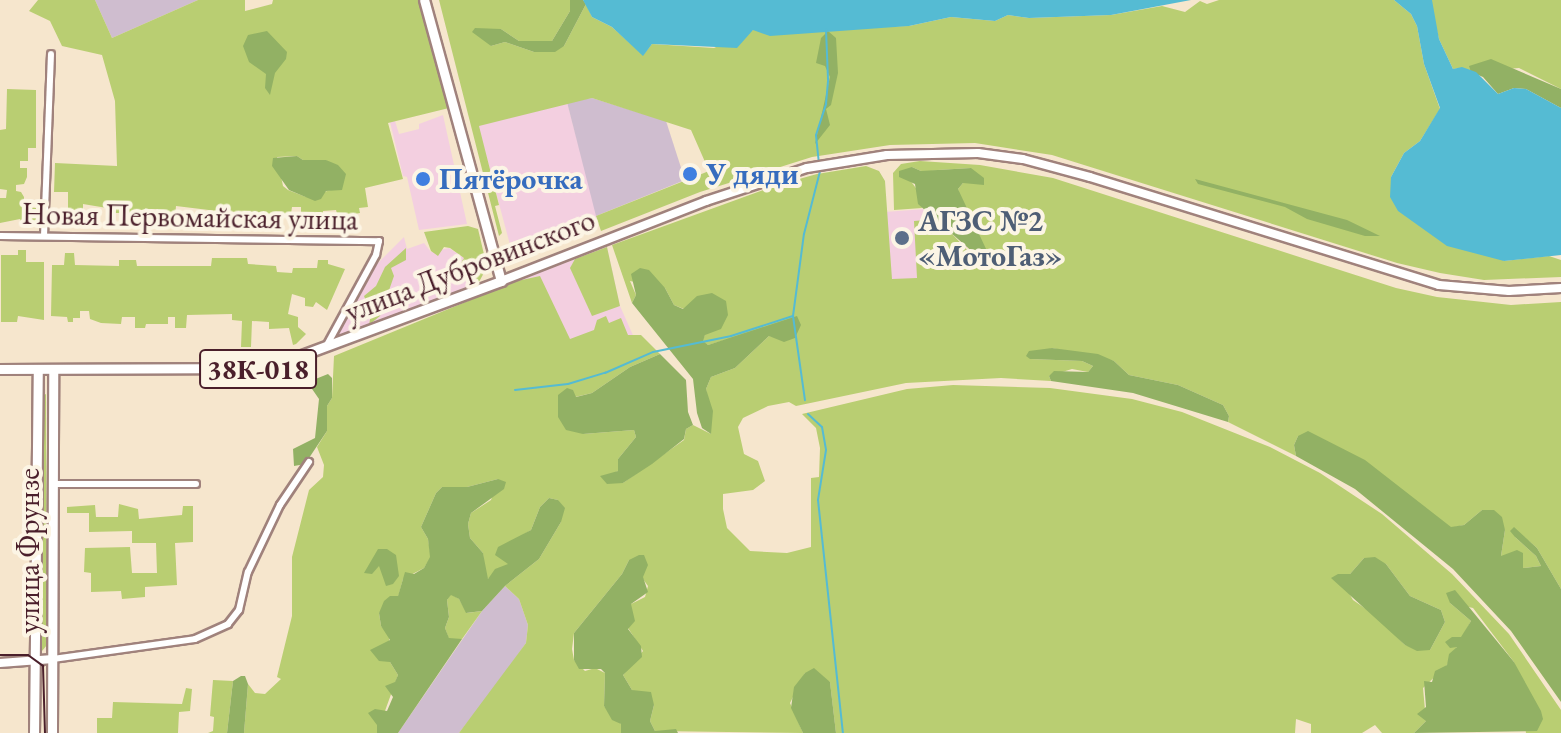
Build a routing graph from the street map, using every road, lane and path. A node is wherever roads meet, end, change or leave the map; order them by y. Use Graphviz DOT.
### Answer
graph roads {
  1 [pos="424,0"];
  2 [pos="51,54"];
  3 [pos="0,236"];
  4 [pos="44,236"];
  5 [pos="501,281"];
  6 [pos="1561,288"];
  7 [pos="325,349"];
  8 [pos="0,369"];
  9 [pos="38,369"];
  10 [pos="53,370"];
  11 [pos="309,462"];
  12 [pos="52,484"];
  13 [pos="196,484"];
  14 [pos="53,659"];
  15 [pos="35,661"];
  16 [pos="0,663"];
  17 [pos="34,733"];
  18 [pos="52,733"];
  1 -- 5 [label="main road"];
  2 -- 4 [label="street"];
  3 -- 4 [label="street, Новая Первомайская улица"];
  4 -- 7 [label="street, Новая Первомайская улица"];
  5 -- 6 [label="main road, улица Дубровинского / 38К-018"];
  5 -- 7 [label="main road, улица Дубровинского / 38К-018"];
  7 -- 10 [label="main road, улица Дубровинского / 38К-018"];
  8 -- 9 [label="main road, улица Дубровинского / 38К-018"];
  9 -- 10 [label="main road, улица Дубровинского / 38К-018"];
  9 -- 15 [label="main road, улица Фрунзе"];
  10 -- 12 [label="main road, улица Фрунзе"];
  11 -- 14 [label="street"];
  12 -- 13 [label="street"];
  12 -- 14 [label="main road, улица Фрунзе"];
  14 -- 15 [label="main road"];
  14 -- 18 [label="main road, улица Фрунзе"];
  15 -- 16 [label="main road"];
  15 -- 17 [label="main road, улица Фрунзе"];
}
